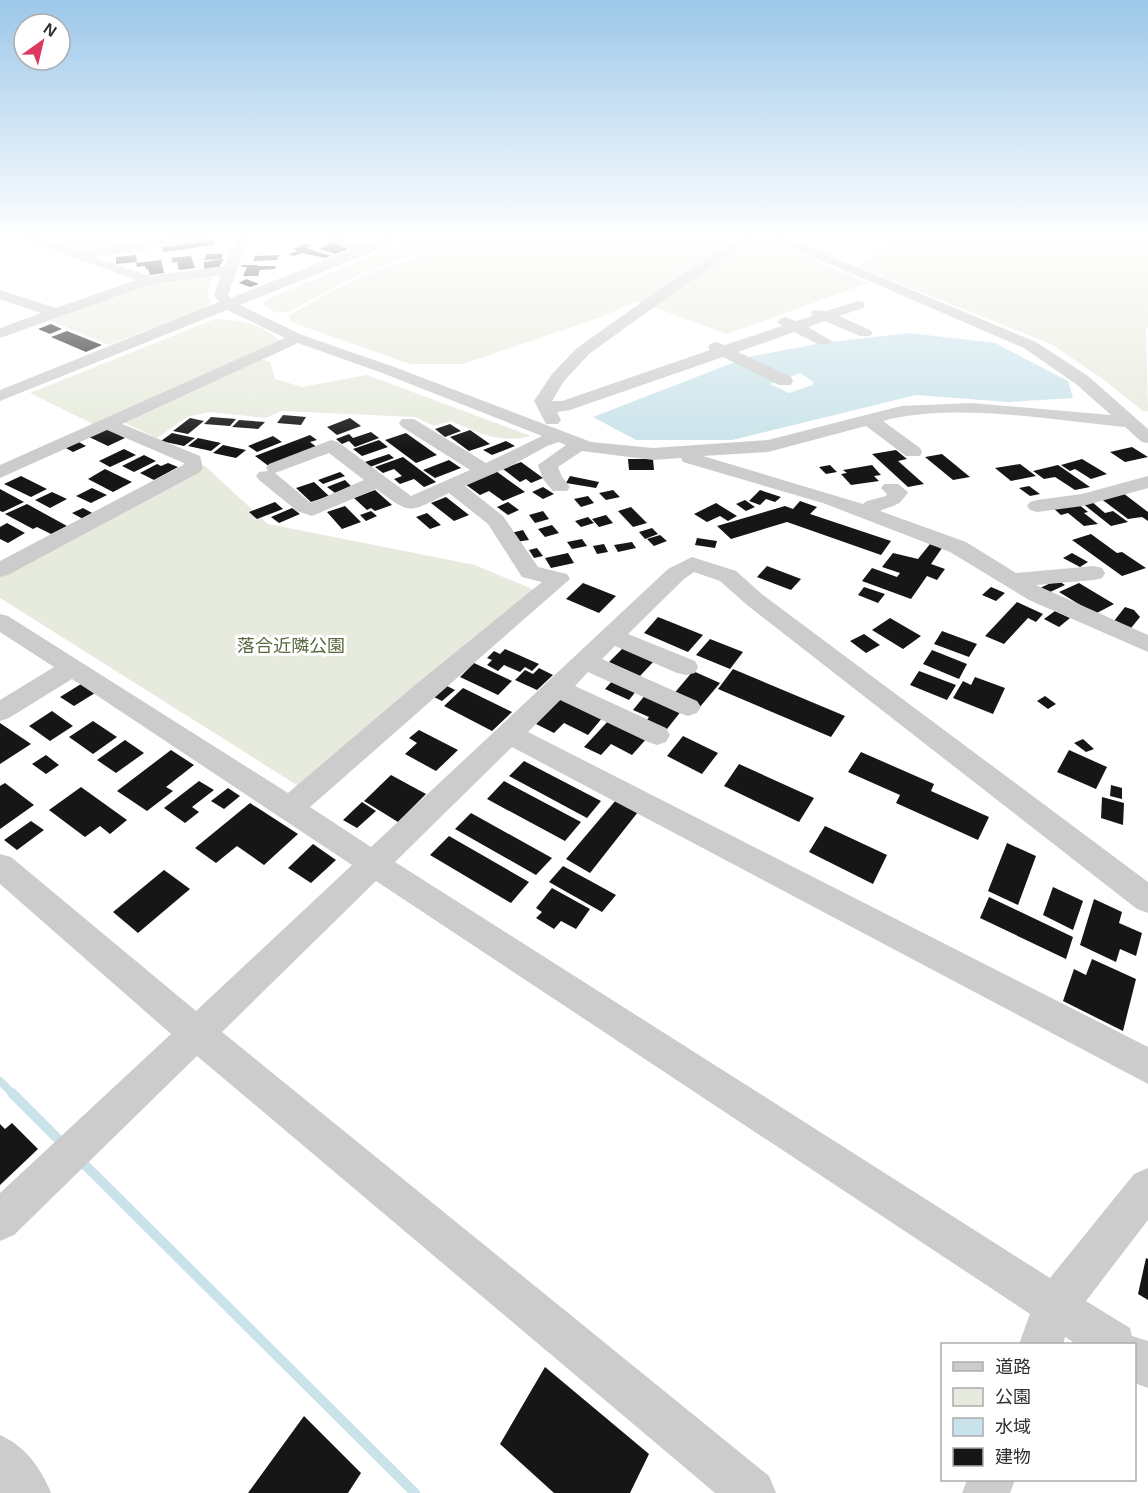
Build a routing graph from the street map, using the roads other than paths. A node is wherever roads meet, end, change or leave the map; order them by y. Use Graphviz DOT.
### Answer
graph roads {
  1 [pos="35,307"];
  2 [pos="75,307"];
  3 [pos="225,307"];
  4 [pos="232,307"];
  5 [pos="645,307"];
  6 [pos="853,307"];
  7 [pos="939,307"];
  8 [pos="806,308"];
  9 [pos="55,314"];
  10 [pos="825,316"];
  11 [pos="776,318"];
  12 [pos="794,327"];
  13 [pos="745,329"];
  14 [pos="0,333"];
  15 [pos="865,333"];
  16 [pos="762,338"];
  17 [pos="297,339"];
  18 [pos="824,341"];
  19 [pos="783,347"];
  20 [pos="731,354"];
  21 [pos="785,381"];
  22 [pos="0,396"];
  23 [pos="546,407"];
  24 [pos="868,419"];
  25 [pos="105,423"];
  26 [pos="408,423"];
  27 [pos="1140,426"];
  28 [pos="560,436"];
  29 [pos="581,444"];
  30 [pos="913,452"];
  31 [pos="675,453"];
  32 [pos="485,471"];
  33 [pos="0,472"];
  34 [pos="378,481"];
  35 [pos="1148,482"];
  36 [pos="451,485"];
  37 [pos="560,487"];
  38 [pos="891,488"];
  39 [pos="1037,507"];
  40 [pos="866,512"];
  41 [pos="0,570"];
  42 [pos="1094,573"];
  43 [pos="1011,580"];
  44 [pos="0,621"];
  45 [pos="612,636"];
  46 [pos="1148,644"];
  47 [pos="585,661"];
  48 [pos="73,667"];
  49 [pos="686,667"];
  50 [pos="558,688"];
  51 [pos="688,707"];
  52 [pos="0,712"];
  53 [pos="510,734"];
  54 [pos="657,735"];
  55 [pos="290,808"];
  56 [pos="374,864"];
  57 [pos="0,866"];
  58 [pos="1148,900"];
  59 [pos="195,1032"];
  60 [pos="1148,1066"];
  61 [pos="1148,1188"];
  62 [pos="0,1221"];
  63 [pos="1048,1325"];
  64 [pos="1111,1343"];
  65 [pos="0,1459"];
  66 [pos="27,1493"];
  67 [pos="752,1493"];
  1 -- 9 [label="street"];
  2 -- 9 [label="street"];
  3 -- 22 [label="street"];
  4 -- 17 [label="street"];
  5 -- 23 [label="street"];
  6 -- 10 [label="street"];
  7 -- 27 [label="street"];
  8 -- 10 [label="street"];
  9 -- 14 [label="street"];
  10 -- 12 [label="street"];
  10 -- 15 [label="street"];
  11 -- 12 [label="street"];
  12 -- 16 [label="street"];
  12 -- 18 [label="street"];
  13 -- 16 [label="street"];
  16 -- 19 [label="street"];
  16 -- 20 [label="street"];
  17 -- 25 [label="street"];
  17 -- 28 [label="street"];
  20 -- 21 [label="street"];
  20 -- 23 [label="street"];
  23 -- 28 [label="street"];
  24 -- 27 [label="street"];
  24 -- 30 [label="street"];
  24 -- 31 [label="street"];
  25 -- 33 [label="street"];
  25 -- 41 [label="street"];
  26 -- 32 [label="street"];
  28 -- 29 [label="street"];
  28 -- 32 [label="street"];
  29 -- 31 [label="street"];
  29 -- 37 [label="street"];
  31 -- 40 [label="street"];
  32 -- 36 [label="street"];
  34 -- 34 [label="street"];
  34 -- 36 [label="street"];
  35 -- 39 [label="street"];
  36 -- 55 [label="street"];
  38 -- 40 [label="street"];
  40 -- 43 [label="street"];
  42 -- 43 [label="street"];
  43 -- 46 [label="street"];
  44 -- 48 [label="street"];
  45 -- 47 [label="street"];
  45 -- 49 [label="street"];
  45 -- 58 [label="street"];
  47 -- 50 [label="street"];
  47 -- 51 [label="street"];
  48 -- 52 [label="street"];
  48 -- 55 [label="street"];
  50 -- 53 [label="street"];
  50 -- 54 [label="street"];
  53 -- 56 [label="street"];
  53 -- 60 [label="street"];
  55 -- 56 [label="street"];
  56 -- 59 [label="street"];
  56 -- 63 [label="street"];
  57 -- 59 [label="street"];
  59 -- 62 [label="street"];
  59 -- 67 [label="street"];
  61 -- 63 [label="street"];
  63 -- 64 [label="street"];
  65 -- 66 [label="street"];
}
